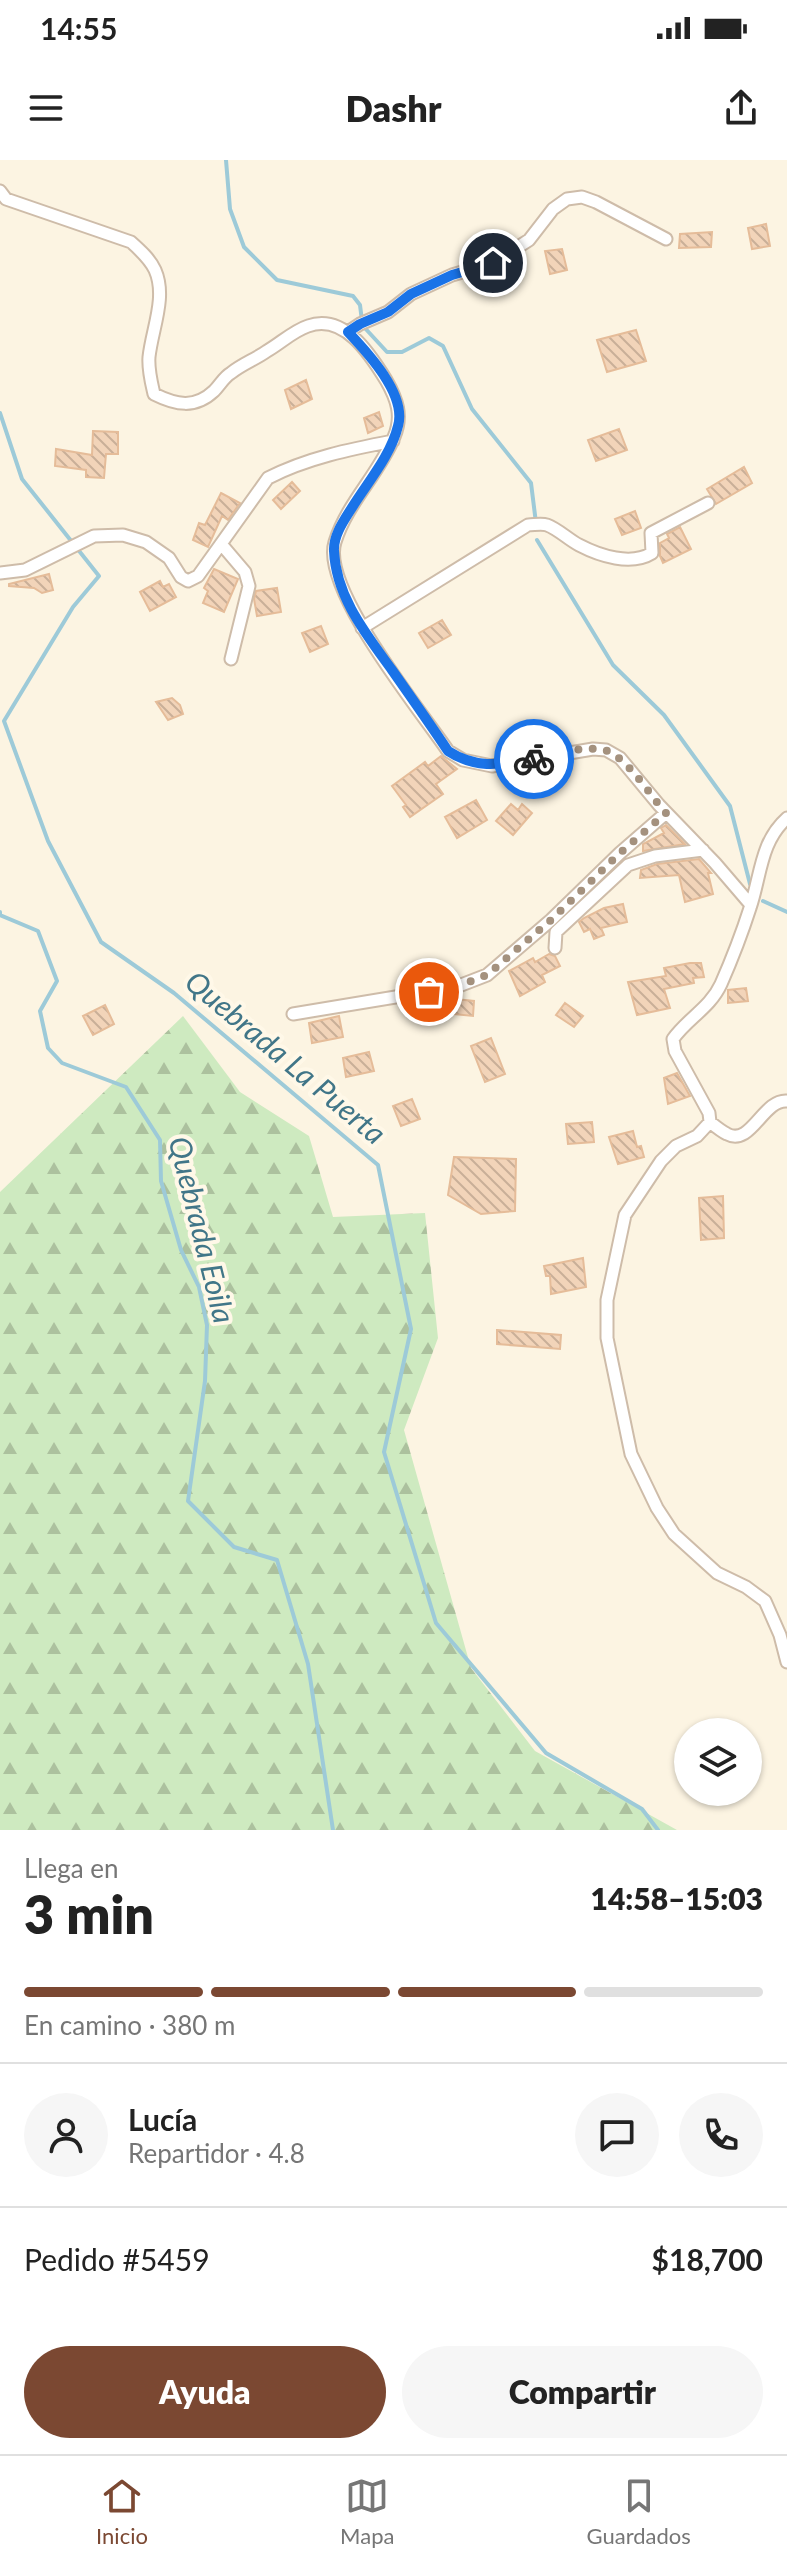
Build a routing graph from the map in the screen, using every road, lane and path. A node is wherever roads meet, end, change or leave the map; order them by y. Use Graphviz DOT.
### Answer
graph roads {
  1 [pos="0,191"];
  2 [pos="666,239"];
  3 [pos="348,332"];
  4 [pos="393,441"];
  5 [pos="708,503"];
  6 [pos="222,545"];
  7 [pos="0,573"];
  8 [pos="362,628"];
  9 [pos="231,659"];
  10 [pos="666,813"];
  11 [pos="787,818"];
  12 [pos="703,850"];
  13 [pos="751,905"];
  14 [pos="555,948"];
  15 [pos="293,1014"];
  16 [pos="787,1101"];
  17 [pos="710,1122"];
  18 [pos="787,1662"];
  1 -- 3 [label="street"];
  2 -- 3 [label="street"];
  3 -- 4 [label="street"];
  4 -- 6 [label="street"];
  4 -- 8 [label="street"];
  5 -- 8 [label="street"];
  6 -- 7 [label="street"];
  6 -- 9 [label="street"];
  8 -- 10 [label="street"];
  10 -- 12 [label="street"];
  10 -- 15 [label="street"];
  11 -- 13 [label="street"];
  12 -- 13 [label="street"];
  12 -- 14 [label="street"];
  13 -- 17 [label="street"];
  16 -- 17 [label="street"];
  17 -- 18 [label="street"];
}
